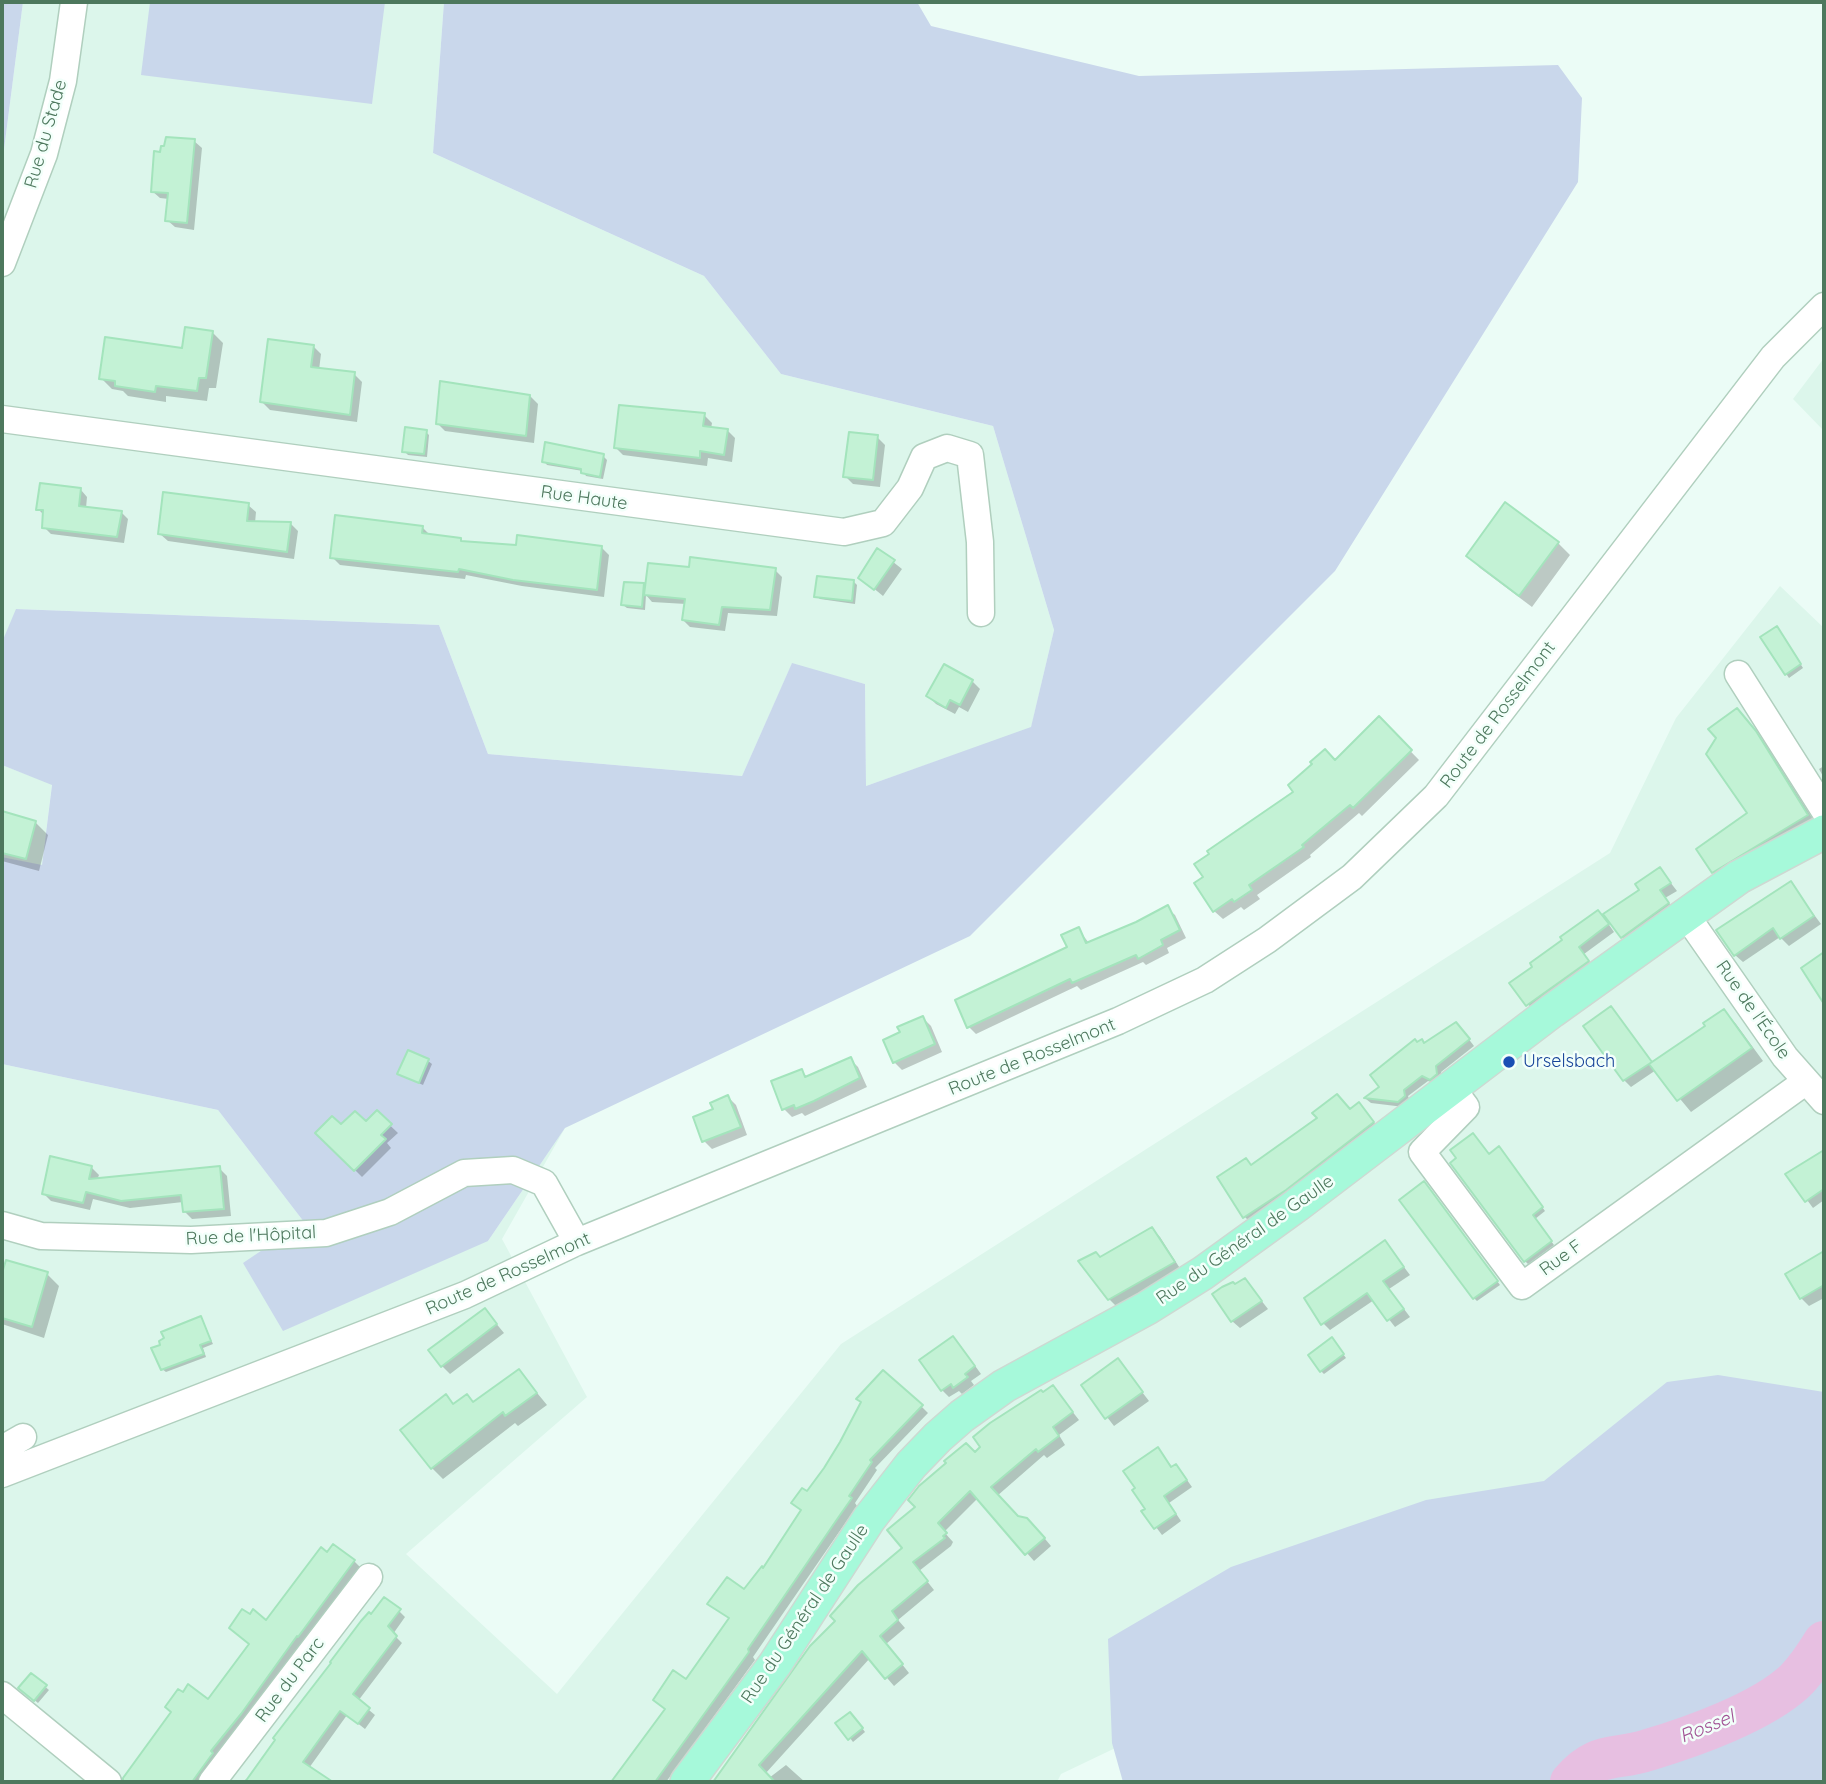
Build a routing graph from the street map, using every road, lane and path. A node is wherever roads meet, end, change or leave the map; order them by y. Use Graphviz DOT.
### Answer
graph roads {
  1 [pos="74,2"];
  2 [pos="2,263"];
  3 [pos="1824,306"];
  4 [pos="2,419"];
  5 [pos="981,613"];
  6 [pos="1738,674"];
  7 [pos="1824,810"];
  8 [pos="1824,832"];
  9 [pos="1686,915"];
  10 [pos="1805,1082"];
  11 [pos="1451,1087"];
  12 [pos="1824,1101"];
  13 [pos="2,1225"];
  14 [pos="577,1242"];
  15 [pos="2,1474"];
  16 [pos="369,1577"];
  17 [pos="2,1695"];
  18 [pos="108,1782"];
  19 [pos="212,1782"];
  20 [pos="687,1782"];
  1 -- 2 [label="street, Rue du Stade"];
  3 -- 14 [label="street, Route de Rosselmont"];
  4 -- 5 [label="street, Rue Haute"];
  6 -- 7 [label="street"];
  8 -- 9 [label="main road, Rue du Général de Gaulle"];
  9 -- 10 [label="street, Rue de l'École"];
  9 -- 11 [label="main road, Rue du Général de Gaulle"];
  10 -- 11 [label="street, Rue F"];
  10 -- 12 [label="street, Rue de l'École"];
  11 -- 20 [label="main road, Rue du Général de Gaulle"];
  13 -- 14 [label="street, Rue de l'Hôpital"];
  14 -- 15 [label="street, Route de Rosselmont"];
  16 -- 19 [label="street, Rue du Parc"];
  17 -- 18 [label="street"];
}
